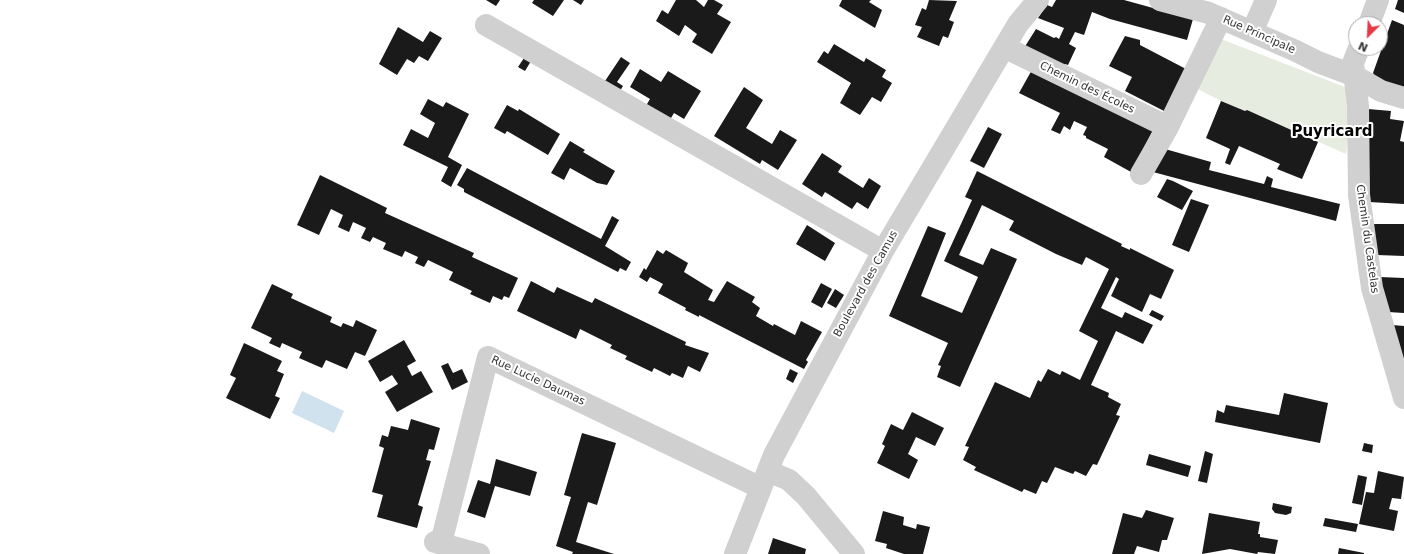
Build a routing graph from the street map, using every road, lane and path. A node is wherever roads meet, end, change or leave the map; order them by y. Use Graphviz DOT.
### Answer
graph roads {
  1 [pos="1021,0"];
  2 [pos="1038,0"];
  3 [pos="1160,0"];
  4 [pos="1266,0"];
  5 [pos="1378,0"];
  6 [pos="1372,16"];
  7 [pos="1221,18"];
  8 [pos="1018,24"];
  9 [pos="486,25"];
  10 [pos="1252,32"];
  11 [pos="1006,48"];
  12 [pos="1355,56"];
  13 [pos="1355,76"];
  14 [pos="1404,98"];
  15 [pos="1168,127"];
  16 [pos="1141,174"];
  17 [pos="883,251"];
  18 [pos="1404,398"];
  19 [pos="765,480"];
  20 [pos="479,554"];
  21 [pos="735,554"];
  22 [pos="854,554"];
  1 -- 8 [label="street, Boulevard des Camus"];
  2 -- 8 [label="street, Boulevard des Camus"];
  3 -- 7 [label="street, Rue Principale"];
  4 -- 10 [label="street"];
  5 -- 6 [label="street"];
  7 -- 10 [label="street, Rue Principale"];
  7 -- 15 [label="street"];
  8 -- 11 [label="street, Boulevard des Camus"];
  9 -- 17 [label="street"];
  10 -- 13 [label="street, Rue Principale"];
  11 -- 15 [label="street, Chemin des Écoles"];
  11 -- 17 [label="street, Boulevard des Camus"];
  12 -- 13 [label="street, Chemin du Castelas"];
  13 -- 14 [label="street, Rue Principale"];
  13 -- 18 [label="street, Chemin du Castelas"];
  15 -- 16 [label="street"];
  17 -- 19 [label="street, Boulevard des Camus"];
  19 -- 20 [label="street, Rue Lucie Daumas"];
  19 -- 21 [label="street, Boulevard des Camus"];
  19 -- 22 [label="street"];
}
